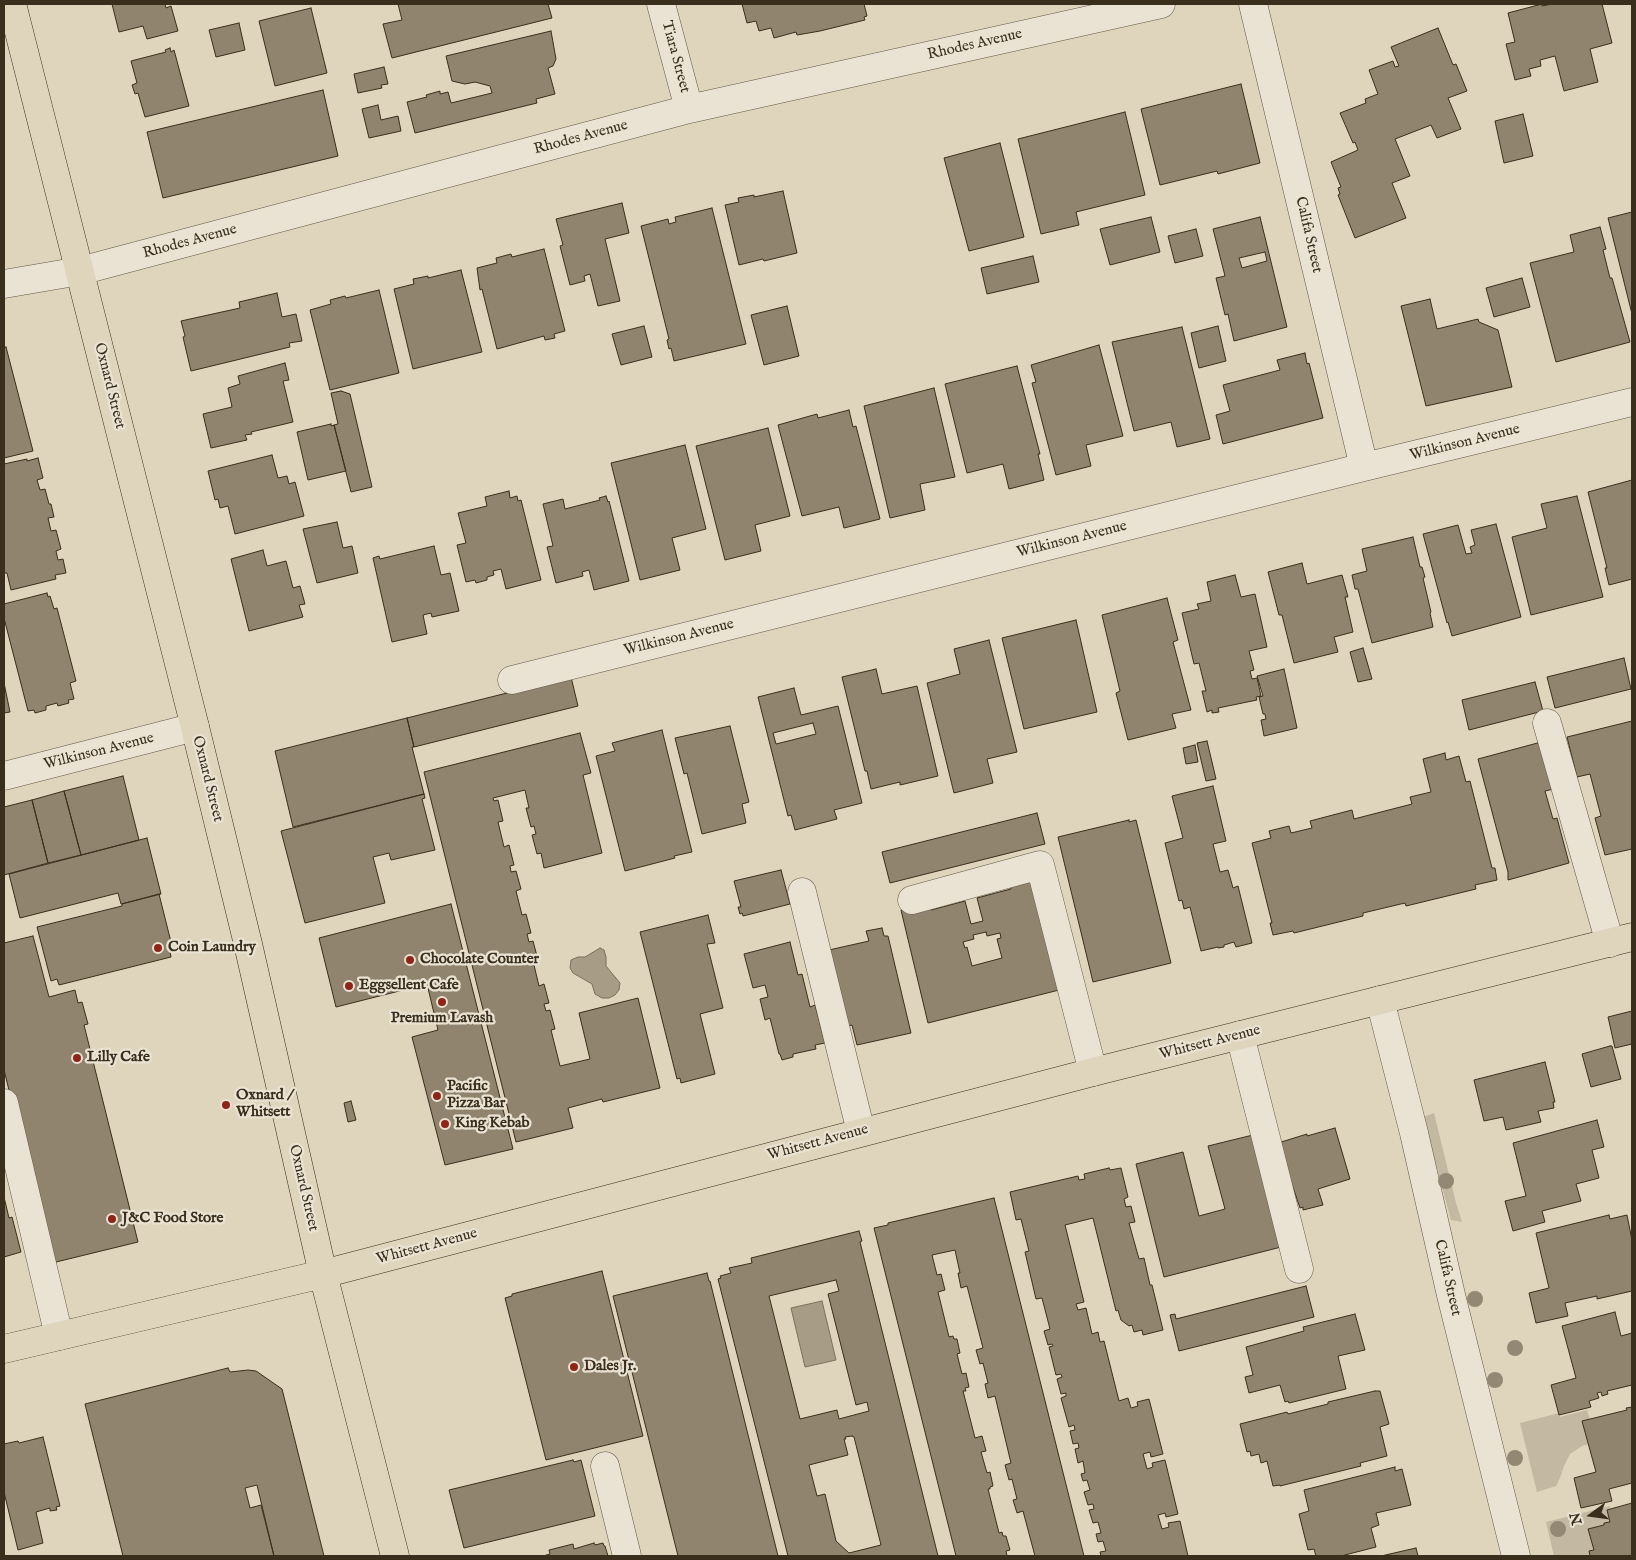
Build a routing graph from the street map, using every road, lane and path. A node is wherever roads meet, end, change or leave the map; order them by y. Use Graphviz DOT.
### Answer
graph roads {
  1 [pos="12,4"];
  2 [pos="662,4"];
  3 [pos="1161,4"];
  4 [pos="1253,4"];
  5 [pos="689,109"];
  6 [pos="80,271"];
  7 [pos="4,284"];
  8 [pos="1632,402"];
  9 [pos="1364,467"];
  10 [pos="512,680"];
  11 [pos="1547,723"];
  12 [pos="195,727"];
  13 [pos="4,776"];
  14 [pos="802,892"];
  15 [pos="912,900"];
  16 [pos="1621,940"];
  17 [pos="1380,1000"];
  18 [pos="1240,1035"];
  19 [pos="1093,1072"];
  20 [pos="4,1103"];
  21 [pos="861,1132"];
  22 [pos="1299,1268"];
  23 [pos="323,1274"];
  24 [pos="59,1336"];
  25 [pos="4,1349"];
  26 [pos="605,1466"];
  27 [pos="395,1556"];
  28 [pos="627,1556"];
  29 [pos="1516,1556"];
  1 -- 6 [label="main road, Oxnard Street"];
  2 -- 5 [label="street, Tiara Street"];
  3 -- 5 [label="street, Rhodes Avenue"];
  4 -- 9 [label="street, Califa Street"];
  5 -- 6 [label="street, Rhodes Avenue"];
  6 -- 7 [label="street, Rhodes Avenue"];
  6 -- 12 [label="main road, Oxnard Street"];
  8 -- 9 [label="street, Wilkinson Avenue"];
  9 -- 10 [label="street, Wilkinson Avenue"];
  11 -- 16 [label="street"];
  12 -- 13 [label="street, Wilkinson Avenue"];
  12 -- 23 [label="main road, Oxnard Street"];
  14 -- 21 [label="street"];
  15 -- 19 [label="street"];
  16 -- 17 [label="main road, Whitsett Avenue"];
  17 -- 18 [label="main road, Whitsett Avenue"];
  17 -- 29 [label="street, Califa Street"];
  18 -- 19 [label="main road, Whitsett Avenue"];
  18 -- 22 [label="street"];
  19 -- 21 [label="main road, Whitsett Avenue"];
  20 -- 24 [label="street"];
  21 -- 23 [label="main road, Whitsett Avenue"];
  23 -- 24 [label="main road, Whitsett Avenue"];
  23 -- 27 [label="main road, Oxnard Street"];
  24 -- 25 [label="main road, Whitsett Avenue"];
  26 -- 28 [label="street"];
}
